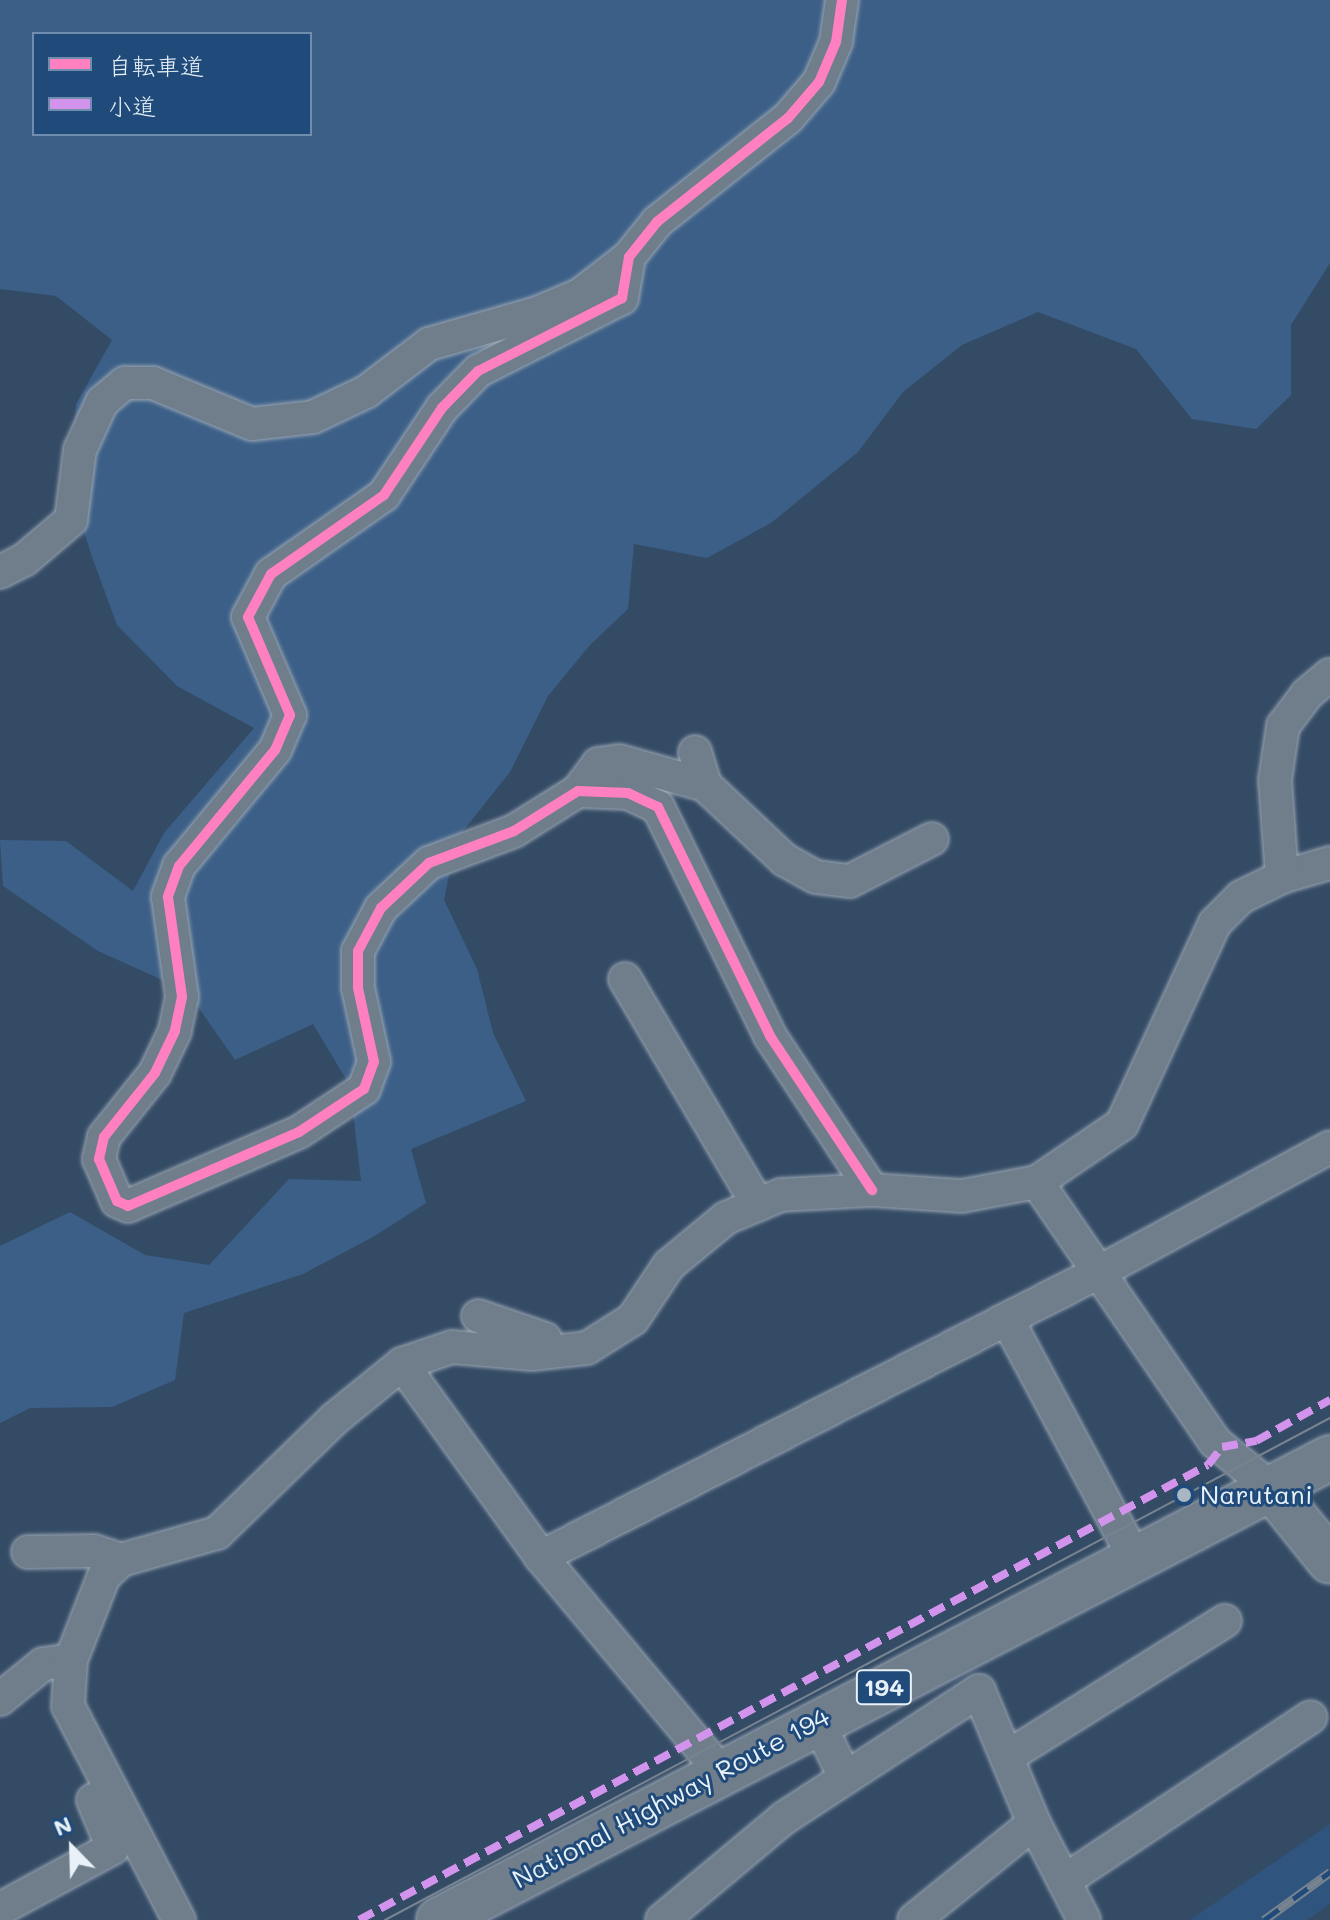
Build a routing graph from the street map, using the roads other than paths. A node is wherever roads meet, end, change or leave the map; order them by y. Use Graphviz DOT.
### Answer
graph roads {
  1 [pos="842,0"];
  2 [pos="629,257"];
  3 [pos="0,572"];
  4 [pos="1330,675"];
  5 [pos="695,752"];
  6 [pos="705,785"];
  7 [pos="578,791"];
  8 [pos="932,839"];
  9 [pos="1330,863"];
  10 [pos="1282,877"];
  11 [pos="625,979"];
  12 [pos="1330,1147"];
  13 [pos="1037,1182"];
  14 [pos="872,1190"];
  15 [pos="758,1205"];
  16 [pos="1101,1271"];
  17 [pos="478,1316"];
  18 [pos="1007,1319"];
  19 [pos="587,1348"];
  20 [pos="402,1364"];
  21 [pos="1330,1458"];
  22 [pos="1272,1489"];
  23 [pos="28,1552"];
  24 [pos="541,1557"];
  25 [pos="121,1560"];
  26 [pos="1136,1561"];
  27 [pos="1330,1561"];
  28 [pos="1225,1621"];
  29 [pos="71,1660"];
  30 [pos="0,1699"];
  31 [pos="1311,1717"];
  32 [pos="817,1720"];
  33 [pos="80,1737"];
  34 [pos="1007,1757"];
  35 [pos="720,1771"];
  36 [pos="845,1777"];
  37 [pos="1034,1823"];
  38 [pos="1064,1881"];
  39 [pos="0,1909"];
  40 [pos="179,1920"];
  41 [pos="439,1920"];
  42 [pos="662,1920"];
  43 [pos="914,1920"];
  44 [pos="1084,1920"];
  1 -- 2 [label="street"];
  2 -- 3 [label="street"];
  2 -- 7 [label="street"];
  4 -- 10 [label="street"];
  5 -- 6 [label="street"];
  6 -- 7 [label="street"];
  6 -- 8 [label="street"];
  7 -- 14 [label="street"];
  9 -- 10 [label="street"];
  10 -- 13 [label="street"];
  11 -- 15 [label="street"];
  12 -- 16 [label="street"];
  13 -- 14 [label="street"];
  13 -- 16 [label="street"];
  14 -- 15 [label="street"];
  15 -- 19 [label="street"];
  16 -- 18 [label="street"];
  16 -- 22 [label="street"];
  17 -- 19 [label="street"];
  18 -- 24 [label="street"];
  18 -- 26 [label="street"];
  19 -- 20 [label="street"];
  20 -- 24 [label="street"];
  20 -- 25 [label="street"];
  21 -- 22 [label="main road, National Highway Route 194 / 194"];
  22 -- 26 [label="main road, National Highway Route 194 / 194"];
  22 -- 27 [label="main road"];
  23 -- 25 [label="street"];
  24 -- 35 [label="street"];
  25 -- 29 [label="street"];
  26 -- 32 [label="main road, National Highway Route 194 / 194"];
  28 -- 34 [label="street"];
  29 -- 30 [label="street"];
  29 -- 33 [label="street"];
  31 -- 38 [label="street"];
  32 -- 35 [label="main road, National Highway Route 194 / 194"];
  32 -- 36 [label="street"];
  33 -- 39 [label="street"];
  33 -- 40 [label="street"];
  34 -- 36 [label="street"];
  34 -- 37 [label="street"];
  35 -- 41 [label="main road, National Highway Route 194 / 194"];
  36 -- 42 [label="street"];
  37 -- 38 [label="street"];
  37 -- 43 [label="street"];
  38 -- 44 [label="street"];
}
